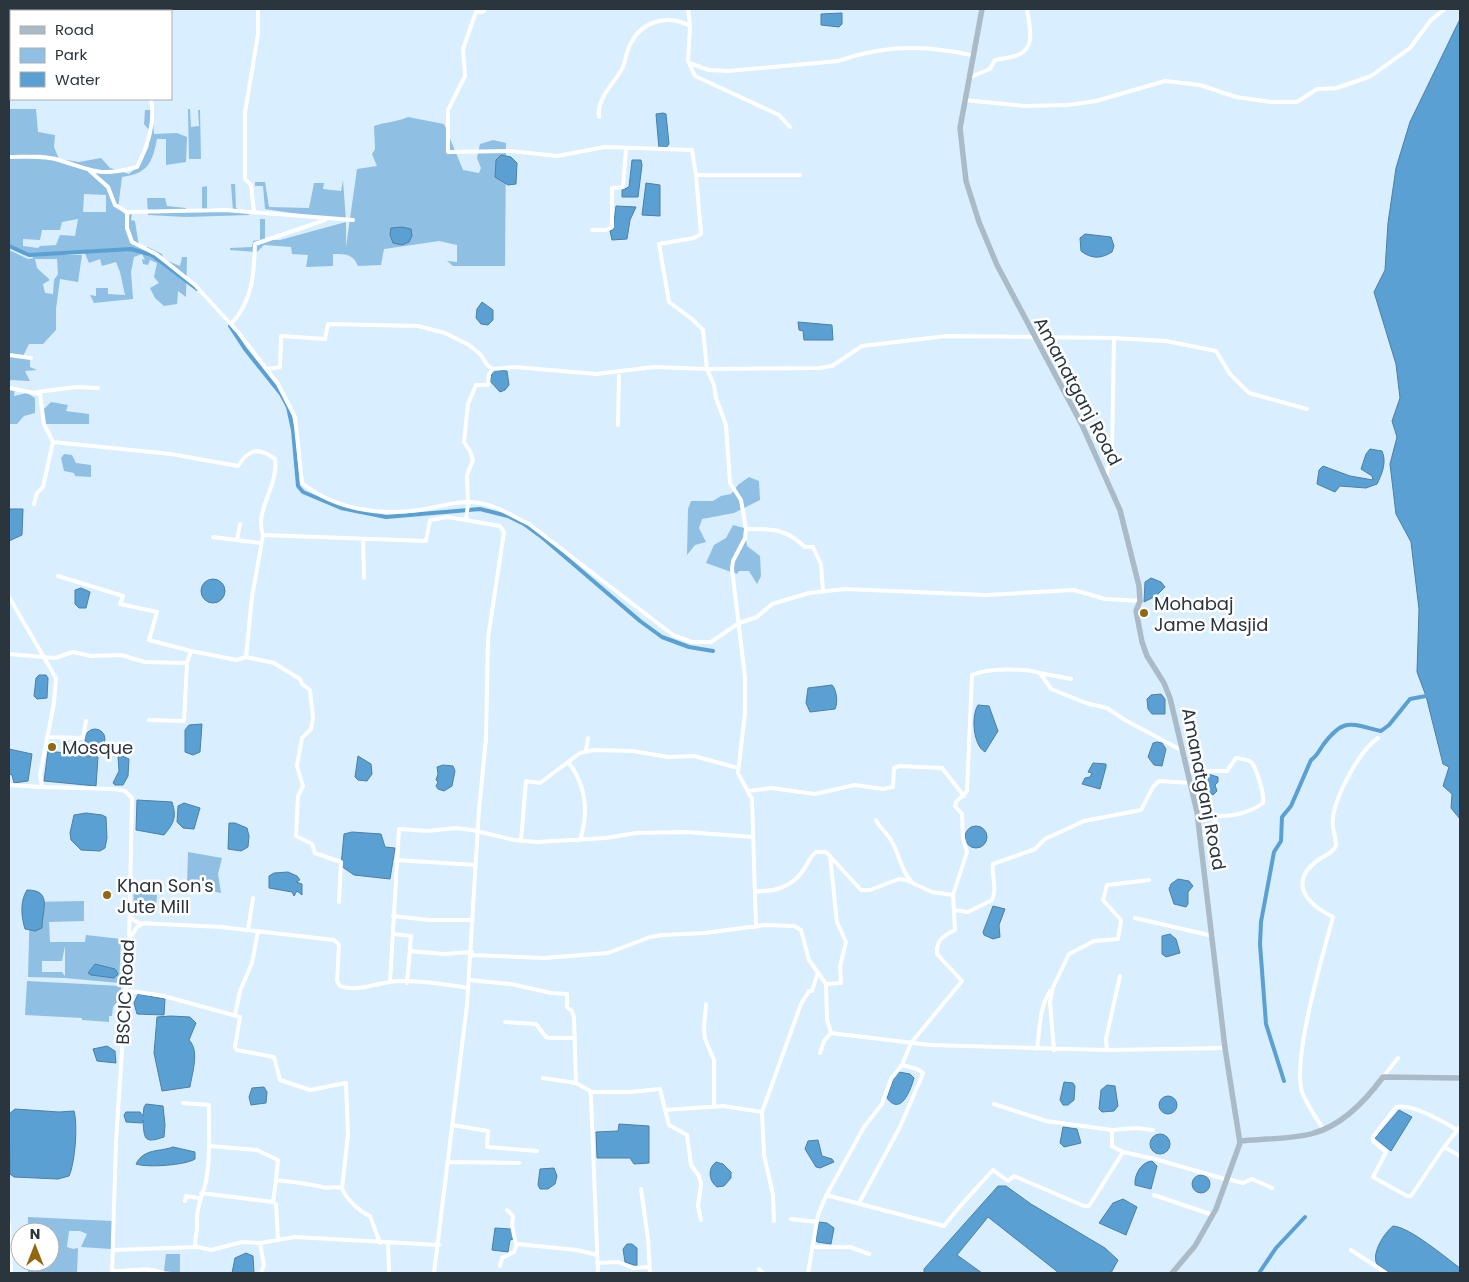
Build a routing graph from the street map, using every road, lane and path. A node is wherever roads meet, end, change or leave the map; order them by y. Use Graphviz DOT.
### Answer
graph roads {
  1 [pos="258,9"];
  2 [pos="484,9"];
  3 [pos="688,9"];
  4 [pos="981,9"];
  5 [pos="1027,9"];
  6 [pos="1445,9"];
  7 [pos="690,26"];
  8 [pos="972,55"];
  9 [pos="689,63"];
  10 [pos="968,78"];
  11 [pos="151,100"];
  12 [pos="964,100"];
  13 [pos="599,117"];
  14 [pos="790,127"];
  15 [pos="626,149"];
  16 [pos="9,157"];
  17 [pos="90,171"];
  18 [pos="696,175"];
  19 [pos="800,175"];
  20 [pos="126,212"];
  21 [pos="254,212"];
  22 [pos="328,219"];
  23 [pos="353,220"];
  24 [pos="592,230"];
  25 [pos="231,324"];
  26 [pos="1034,337"];
  27 [pos="1114,338"];
  28 [pos="9,355"];
  29 [pos="31,358"];
  30 [pos="267,369"];
  31 [pos="493,369"];
  32 [pos="707,369"];
  33 [pos="618,372"];
  34 [pos="9,388"];
  35 [pos="98,388"];
  36 [pos="37,392"];
  37 [pos="1307,409"];
  38 [pos="618,425"];
  39 [pos="53,442"];
  40 [pos="1106,477"];
  41 [pos="468,503"];
  42 [pos="34,504"];
  43 [pos="466,520"];
  44 [pos="240,524"];
  45 [pos="746,529"];
  46 [pos="263,535"];
  47 [pos="213,537"];
  48 [pos="362,539"];
  49 [pos="237,540"];
  50 [pos="260,543"];
  51 [pos="58,576"];
  52 [pos="364,578"];
  53 [pos="823,591"];
  54 [pos="9,597"];
  55 [pos="1140,601"];
  56 [pos="740,623"];
  57 [pos="192,651"];
  58 [pos="9,654"];
  59 [pos="43,656"];
  60 [pos="246,657"];
  61 [pos="187,663"];
  62 [pos="1040,673"];
  63 [pos="1071,679"];
  64 [pos="149,720"];
  65 [pos="86,721"];
  66 [pos="47,738"];
  67 [pos="588,738"];
  68 [pos="1378,738"];
  69 [pos="586,751"];
  70 [pos="1183,751"];
  71 [pos="569,763"];
  72 [pos="738,768"];
  73 [pos="1187,771"];
  74 [pos="1190,783"];
  75 [pos="9,785"];
  76 [pos="42,787"];
  77 [pos="748,791"];
  78 [pos="964,796"];
  79 [pos="876,820"];
  80 [pos="478,832"];
  81 [pos="753,836"];
  82 [pos="1200,836"];
  83 [pos="580,840"];
  84 [pos="521,841"];
  85 [pos="830,856"];
  86 [pos="396,860"];
  87 [pos="476,865"];
  88 [pos="1149,880"];
  89 [pos="914,885"];
  90 [pos="755,891"];
  91 [pos="953,895"];
  92 [pos="253,898"];
  93 [pos="340,902"];
  94 [pos="954,910"];
  95 [pos="129,913"];
  96 [pos="394,916"];
  97 [pos="1134,918"];
  98 [pos="473,920"];
  99 [pos="144,923"];
  100 [pos="756,927"];
  101 [pos="248,930"];
  102 [pos="258,931"];
  103 [pos="393,934"];
  104 [pos="1213,936"];
  105 [pos="128,942"];
  106 [pos="410,951"];
  107 [pos="472,954"];
  108 [pos="818,972"];
  109 [pos="1120,976"];
  110 [pos="469,980"];
  111 [pos="390,982"];
  112 [pos="407,983"];
  113 [pos="826,984"];
  114 [pos="468,988"];
  115 [pos="1053,988"];
  116 [pos="125,990"];
  117 [pos="706,1004"];
  118 [pos="235,1015"];
  119 [pos="505,1022"];
  120 [pos="831,1033"];
  121 [pos="575,1038"];
  122 [pos="911,1043"];
  123 [pos="1225,1048"];
  124 [pos="1038,1049"];
  125 [pos="1054,1050"];
  126 [pos="1107,1050"];
  127 [pos="820,1053"];
  128 [pos="1398,1058"];
  129 [pos="902,1065"];
  130 [pos="1383,1077"];
  131 [pos="543,1078"];
  132 [pos="1460,1078"];
  133 [pos="576,1083"];
  134 [pos="590,1092"];
  135 [pos="183,1104"];
  136 [pos="994,1104"];
  137 [pos="714,1107"];
  138 [pos="665,1110"];
  139 [pos="762,1112"];
  140 [pos="452,1125"];
  141 [pos="1323,1129"];
  142 [pos="1459,1129"];
  143 [pos="1112,1130"];
  144 [pos="1152,1130"];
  145 [pos="1240,1141"];
  146 [pos="210,1146"];
  147 [pos="1444,1147"];
  148 [pos="537,1151"];
  149 [pos="1123,1152"];
  150 [pos="1460,1156"];
  151 [pos="448,1162"];
  152 [pos="519,1163"];
  153 [pos="1228,1179"];
  154 [pos="276,1180"];
  155 [pos="342,1188"];
  156 [pos="1272,1188"];
  157 [pos="640,1189"];
  158 [pos="826,1195"];
  159 [pos="1154,1195"];
  160 [pos="200,1196"];
  161 [pos="185,1200"];
  162 [pos="273,1202"];
  163 [pos="859,1203"];
  164 [pos="507,1210"];
  165 [pos="1213,1215"];
  166 [pos="792,1219"];
  167 [pos="701,1220"];
  168 [pos="774,1221"];
  169 [pos="817,1222"];
  170 [pos="9,1224"];
  171 [pos="278,1239"];
  172 [pos="260,1243"];
  173 [pos="380,1243"];
  174 [pos="388,1243"];
  175 [pos="516,1244"];
  176 [pos="439,1245"];
  177 [pos="812,1246"];
  178 [pos="196,1247"];
  179 [pos="113,1250"];
  180 [pos="1351,1250"];
  181 [pos="869,1254"];
  182 [pos="597,1255"];
  183 [pos="597,1263"];
  184 [pos="500,1266"];
  185 [pos="649,1267"];
  186 [pos="759,1269"];
  187 [pos="112,1272"];
  188 [pos="11,1273"];
  189 [pos="163,1273"];
  190 [pos="262,1273"];
  191 [pos="389,1273"];
  192 [pos="434,1273"];
  193 [pos="598,1273"];
  194 [pos="650,1273"];
  195 [pos="763,1273"];
  196 [pos="808,1273"];
  197 [pos="1172,1273"];
  198 [pos="1386,1273"];
  1 -- 21 [label="street"];
  2 -- 15 [label="street"];
  3 -- 7 [label="street"];
  4 -- 8 [label="main road, Amanatganj Road"];
  5 -- 10 [label="street"];
  6 -- 12 [label="street"];
  7 -- 9 [label="street"];
  7 -- 13 [label="street"];
  8 -- 9 [label="street"];
  8 -- 10 [label="main road, Amanatganj Road"];
  9 -- 14 [label="street"];
  10 -- 12 [label="main road, Amanatganj Road"];
  11 -- 17 [label="street"];
  12 -- 26 [label="main road, Amanatganj Road"];
  15 -- 18 [label="street"];
  15 -- 24 [label="street"];
  16 -- 17 [label="street"];
  17 -- 20 [label="street"];
  18 -- 19 [label="street"];
  18 -- 32 [label="street"];
  20 -- 21 [label="street"];
  20 -- 25 [label="street"];
  21 -- 22 [label="street"];
  22 -- 23 [label="street"];
  22 -- 25 [label="street"];
  25 -- 30 [label="street"];
  26 -- 27 [label="street"];
  26 -- 32 [label="street"];
  26 -- 40 [label="main road, Amanatganj Road"];
  27 -- 37 [label="street"];
  27 -- 40 [label="street"];
  28 -- 29 [label="street"];
  30 -- 31 [label="street"];
  30 -- 41 [label="street"];
  31 -- 33 [label="street"];
  31 -- 41 [label="street"];
  32 -- 33 [label="street"];
  32 -- 45 [label="street"];
  33 -- 38 [label="street"];
  34 -- 36 [label="street"];
  35 -- 36 [label="street"];
  36 -- 39 [label="street"];
  39 -- 42 [label="street"];
  39 -- 46 [label="street"];
  40 -- 55 [label="main road, Amanatganj Road"];
  41 -- 43 [label="street"];
  41 -- 56 [label="street"];
  43 -- 48 [label="street"];
  43 -- 80 [label="street"];
  44 -- 49 [label="street"];
  45 -- 53 [label="street"];
  45 -- 56 [label="street"];
  46 -- 48 [label="street"];
  46 -- 50 [label="street"];
  47 -- 49 [label="street"];
  48 -- 52 [label="street"];
  49 -- 50 [label="street"];
  50 -- 60 [label="street"];
  51 -- 57 [label="street"];
  53 -- 55 [label="street"];
  53 -- 56 [label="street"];
  54 -- 59 [label="street"];
  55 -- 70 [label="main road, Amanatganj Road"];
  56 -- 72 [label="street"];
  57 -- 60 [label="street"];
  57 -- 61 [label="street"];
  58 -- 59 [label="street"];
  59 -- 61 [label="street"];
  59 -- 66 [label="street"];
  60 -- 93 [label="street"];
  61 -- 64 [label="street"];
  62 -- 63 [label="street"];
  62 -- 70 [label="street"];
  62 -- 78 [label="street"];
  65 -- 66 [label="street"];
  66 -- 76 [label="street"];
  67 -- 69 [label="street"];
  68 -- 141 [label="street"];
  69 -- 71 [label="street"];
  69 -- 72 [label="street"];
  70 -- 73 [label="main road, Amanatganj Road"];
  71 -- 83 [label="street"];
  71 -- 84 [label="street"];
  72 -- 77 [label="street"];
  73 -- 74 [label="main road, Amanatganj Road"];
  73 -- 82 [label="street"];
  74 -- 82 [label="main road, Amanatganj Road"];
  74 -- 94 [label="street"];
  75 -- 76 [label="street, BSCIC Road"];
  76 -- 95 [label="street, BSCIC Road"];
  77 -- 78 [label="street"];
  77 -- 81 [label="street"];
  78 -- 91 [label="street"];
  79 -- 89 [label="street"];
  80 -- 84 [label="street"];
  80 -- 86 [label="street"];
  80 -- 87 [label="street"];
  81 -- 83 [label="street"];
  81 -- 90 [label="street"];
  82 -- 104 [label="main road, Amanatganj Road"];
  83 -- 84 [label="street"];
  85 -- 89 [label="street"];
  85 -- 90 [label="street"];
  85 -- 113 [label="street"];
  86 -- 87 [label="street"];
  86 -- 96 [label="street"];
  87 -- 98 [label="street"];
  88 -- 115 [label="street"];
  89 -- 91 [label="street"];
  90 -- 100 [label="street"];
  91 -- 94 [label="street"];
  92 -- 101 [label="street"];
  94 -- 122 [label="street"];
  95 -- 99 [label="street"];
  95 -- 105 [label="street, BSCIC Road"];
  96 -- 98 [label="street"];
  96 -- 103 [label="street"];
  97 -- 104 [label="street"];
  98 -- 107 [label="street"];
  99 -- 101 [label="street"];
  99 -- 105 [label="street"];
  100 -- 107 [label="street"];
  100 -- 108 [label="street"];
  101 -- 102 [label="street"];
  102 -- 111 [label="street"];
  102 -- 118 [label="street"];
  103 -- 106 [label="street"];
  103 -- 111 [label="street"];
  104 -- 123 [label="main road, Amanatganj Road"];
  105 -- 116 [label="street, BSCIC Road"];
  106 -- 107 [label="street"];
  106 -- 112 [label="street"];
  107 -- 110 [label="street"];
  108 -- 113 [label="street"];
  108 -- 139 [label="street"];
  109 -- 126 [label="street"];
  110 -- 114 [label="street"];
  110 -- 121 [label="street"];
  111 -- 112 [label="street"];
  112 -- 114 [label="street"];
  113 -- 120 [label="street"];
  114 -- 140 [label="street"];
  115 -- 124 [label="street"];
  115 -- 125 [label="street"];
  116 -- 118 [label="street"];
  116 -- 179 [label="street, BSCIC Road"];
  117 -- 137 [label="street"];
  118 -- 155 [label="street"];
  119 -- 121 [label="street"];
  120 -- 122 [label="street"];
  120 -- 127 [label="street"];
  121 -- 133 [label="street"];
  122 -- 124 [label="street"];
  122 -- 129 [label="street"];
  123 -- 126 [label="street"];
  123 -- 145 [label="main road, Amanatganj Road"];
  124 -- 125 [label="street"];
  125 -- 126 [label="street"];
  128 -- 130 [label="street"];
  129 -- 158 [label="street"];
  129 -- 163 [label="street"];
  130 -- 132 [label="main road"];
  130 -- 141 [label="main road"];
  131 -- 133 [label="street"];
  133 -- 134 [label="street"];
  134 -- 138 [label="street"];
  134 -- 182 [label="street"];
  135 -- 146 [label="street"];
  136 -- 143 [label="street"];
  137 -- 138 [label="street"];
  137 -- 139 [label="street"];
  138 -- 167 [label="street"];
  139 -- 168 [label="street"];
  140 -- 148 [label="street"];
  140 -- 151 [label="street"];
  141 -- 145 [label="main road"];
  142 -- 147 [label="street"];
  142 -- 147 [label="street"];
  143 -- 144 [label="street"];
  143 -- 149 [label="street"];
  145 -- 153 [label="main road, Amanatganj Road"];
  146 -- 154 [label="street"];
  146 -- 160 [label="street"];
  147 -- 150 [label="street"];
  149 -- 153 [label="street"];
  149 -- 163 [label="street"];
  151 -- 152 [label="street"];
  151 -- 176 [label="street"];
  153 -- 156 [label="street"];
  153 -- 165 [label="main road, Amanatganj Road"];
  154 -- 155 [label="street"];
  154 -- 162 [label="street"];
  155 -- 173 [label="street"];
  157 -- 185 [label="street"];
  158 -- 163 [label="street"];
  158 -- 169 [label="street"];
  159 -- 165 [label="street"];
  160 -- 161 [label="street"];
  160 -- 162 [label="street"];
  160 -- 178 [label="street"];
  162 -- 171 [label="street"];
  164 -- 175 [label="street"];
  165 -- 197 [label="main road, Amanatganj Road"];
  166 -- 169 [label="street"];
  169 -- 177 [label="street"];
  170 -- 188 [label="street"];
  171 -- 172 [label="street"];
  171 -- 173 [label="street"];
  172 -- 178 [label="street"];
  172 -- 190 [label="street"];
  173 -- 174 [label="street"];
  174 -- 176 [label="street"];
  174 -- 191 [label="street"];
  175 -- 182 [label="street"];
  175 -- 184 [label="street"];
  176 -- 192 [label="street"];
  177 -- 181 [label="street"];
  177 -- 196 [label="street"];
  178 -- 179 [label="street"];
  179 -- 187 [label="street, BSCIC Road"];
  180 -- 198 [label="street"];
  182 -- 183 [label="street"];
  183 -- 185 [label="street"];
  183 -- 193 [label="street"];
  185 -- 194 [label="street"];
  186 -- 195 [label="street"];
  187 -- 189 [label="street"];
}
